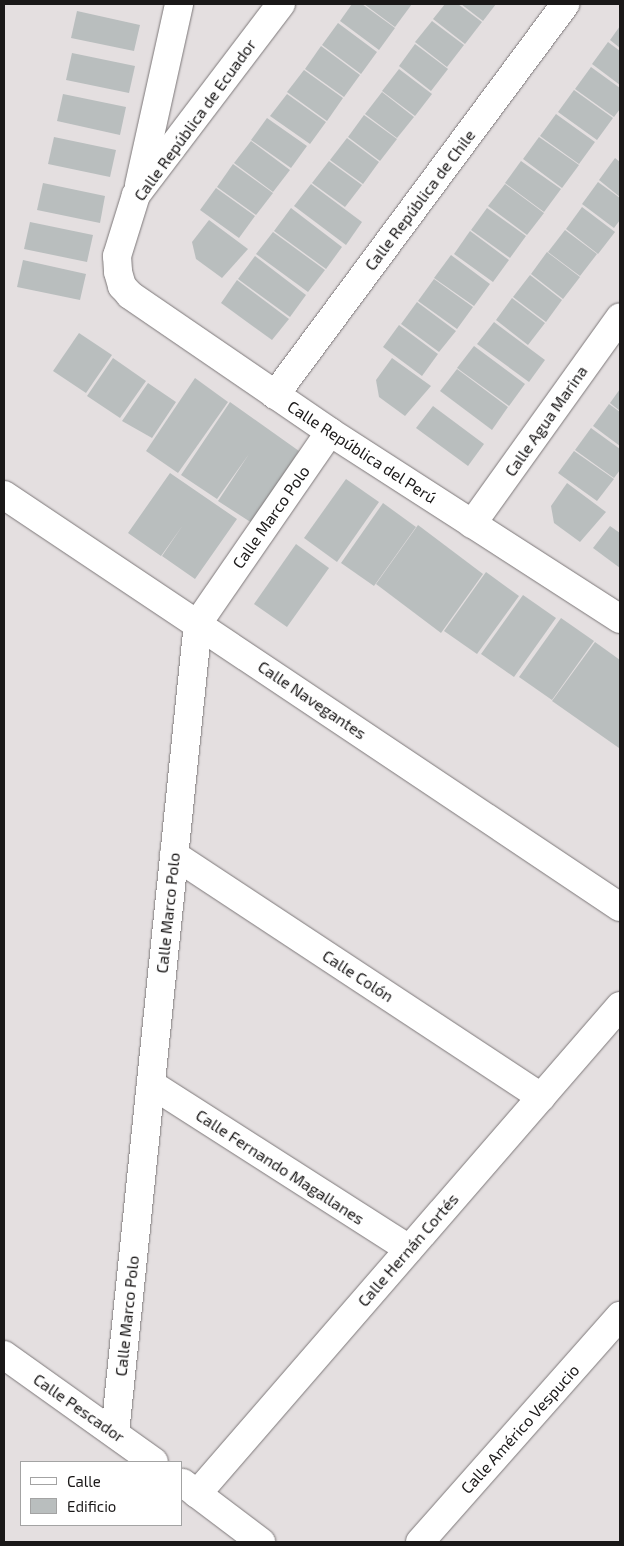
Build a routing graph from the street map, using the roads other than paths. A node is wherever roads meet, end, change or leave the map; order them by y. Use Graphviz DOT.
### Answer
graph roads {
  1 [pos="179,4"];
  2 [pos="281,4"];
  3 [pos="565,4"];
  4 [pos="136,195"];
  5 [pos="118,272"];
  6 [pos="620,317"];
  7 [pos="276,395"];
  8 [pos="330,432"];
  9 [pos="4,502"];
  10 [pos="472,524"];
  11 [pos="620,619"];
  12 [pos="198,623"];
  13 [pos="174,855"];
  14 [pos="620,907"];
  15 [pos="620,1006"];
  16 [pos="151,1084"];
  17 [pos="541,1097"];
  18 [pos="409,1249"];
  19 [pos="620,1316"];
  20 [pos="4,1355"];
  21 [pos="115,1434"];
  22 [pos="153,1461"];
  23 [pos="189,1488"];
  24 [pos="261,1542"];
  25 [pos="420,1542"];
  1 -- 4 [label="street"];
  2 -- 4 [label="street, Calle República de Ecuador"];
  3 -- 7 [label="street, Calle República de Chile"];
  4 -- 5 [label="street, Calle República de Ecuador"];
  5 -- 7 [label="street, Calle República del Perú"];
  6 -- 10 [label="street, Calle Agua Marina"];
  7 -- 8 [label="street, Calle República del Perú"];
  8 -- 10 [label="street, Calle República del Perú"];
  8 -- 12 [label="street, Calle Marco Polo"];
  9 -- 12 [label="street, Calle Navegantes"];
  10 -- 11 [label="street, Calle República del Perú"];
  12 -- 13 [label="street, Calle Marco Polo"];
  12 -- 14 [label="street, Calle Navegantes"];
  13 -- 16 [label="street, Calle Marco Polo"];
  13 -- 17 [label="street, Calle Colón"];
  15 -- 17 [label="street, Calle Hernán Cortés"];
  16 -- 18 [label="street, Calle Fernando Magallanes"];
  16 -- 21 [label="street, Calle Marco Polo"];
  17 -- 18 [label="street, Calle Hernán Cortés"];
  18 -- 23 [label="street, Calle Hernán Cortés"];
  19 -- 25 [label="street, Calle Américo Vespucio"];
  20 -- 21 [label="street, Calle Pescador"];
  21 -- 22 [label="street, Calle Pescador"];
  23 -- 24 [label="street"];
}
